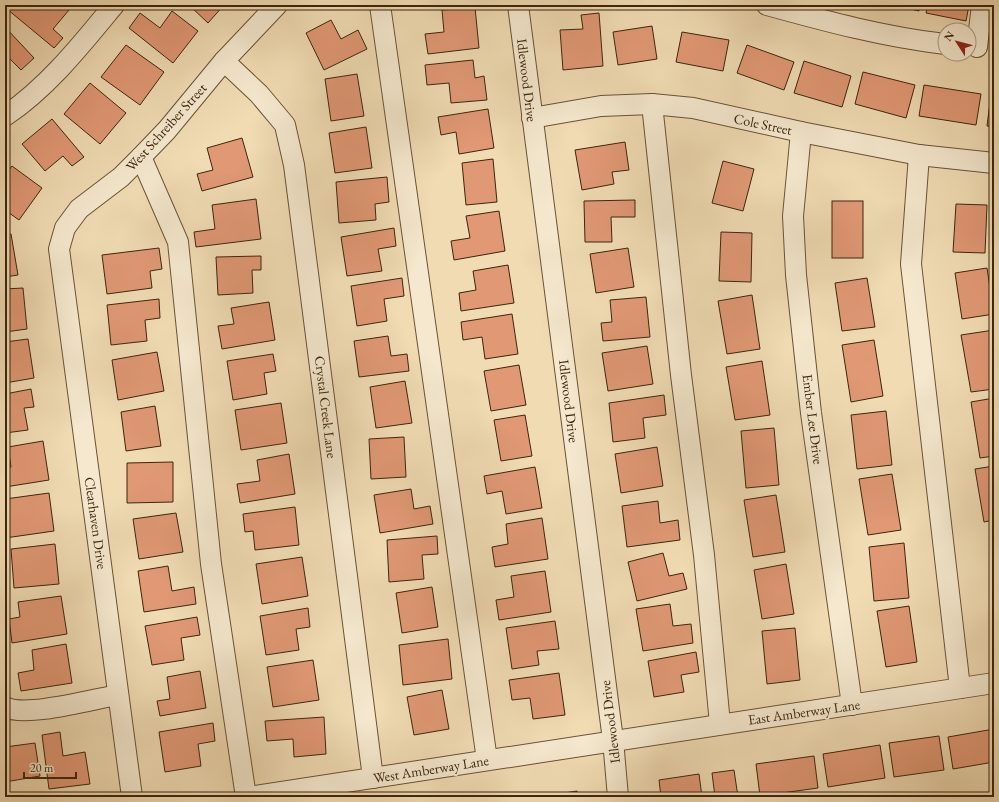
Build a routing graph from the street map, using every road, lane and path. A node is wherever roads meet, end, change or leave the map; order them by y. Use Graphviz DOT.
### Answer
graph roads {
  1 [pos="114,5"];
  2 [pos="277,5"];
  3 [pos="380,5"];
  4 [pos="518,5"];
  5 [pos="767,5"];
  6 [pos="982,5"];
  7 [pos="937,43"];
  8 [pos="980,48"];
  9 [pos="224,61"];
  10 [pos="652,104"];
  11 [pos="5,116"];
  12 [pos="532,118"];
  13 [pos="801,132"];
  14 [pos="919,155"];
  15 [pos="141,157"];
  16 [pos="994,163"];
  17 [pos="59,249"];
  18 [pos="994,683"];
  19 [pos="960,688"];
  20 [pos="118,695"];
  21 [pos="852,705"];
  22 [pos="5,707"];
  23 [pos="720,724"];
  24 [pos="613,740"];
  25 [pos="487,760"];
  26 [pos="374,778"];
  27 [pos="132,797"];
  28 [pos="247,797"];
  29 [pos="618,797"];
  1 -- 11 [label="street"];
  2 -- 9 [label="street, West Schreiber Street"];
  3 -- 25 [label="street"];
  4 -- 12 [label="street, Idlewood Drive"];
  5 -- 7 [label="street"];
  6 -- 8 [label="street"];
  9 -- 15 [label="street, West Schreiber Street"];
  9 -- 26 [label="street, Crystal Creek Lane"];
  10 -- 12 [label="street, Cole Street"];
  10 -- 13 [label="street, Cole Street"];
  10 -- 23 [label="street"];
  12 -- 24 [label="street, Idlewood Drive"];
  13 -- 14 [label="street, Cole Street"];
  13 -- 21 [label="street, Ember Lee Drive"];
  14 -- 16 [label="street, Cole Street"];
  14 -- 19 [label="street"];
  15 -- 17 [label="street, West Schreiber Street"];
  15 -- 28 [label="street"];
  17 -- 20 [label="street, Clearhaven Drive"];
  18 -- 19 [label="street, East Amberway Lane"];
  19 -- 21 [label="street, East Amberway Lane"];
  20 -- 22 [label="street"];
  20 -- 27 [label="street, Clearhaven Drive"];
  21 -- 23 [label="street, East Amberway Lane"];
  23 -- 24 [label="street, East Amberway Lane"];
  24 -- 25 [label="street, West Amberway Lane"];
  24 -- 29 [label="street, Idlewood Drive"];
  25 -- 26 [label="street, West Amberway Lane"];
  26 -- 28 [label="street, West Amberway Lane"];
}
